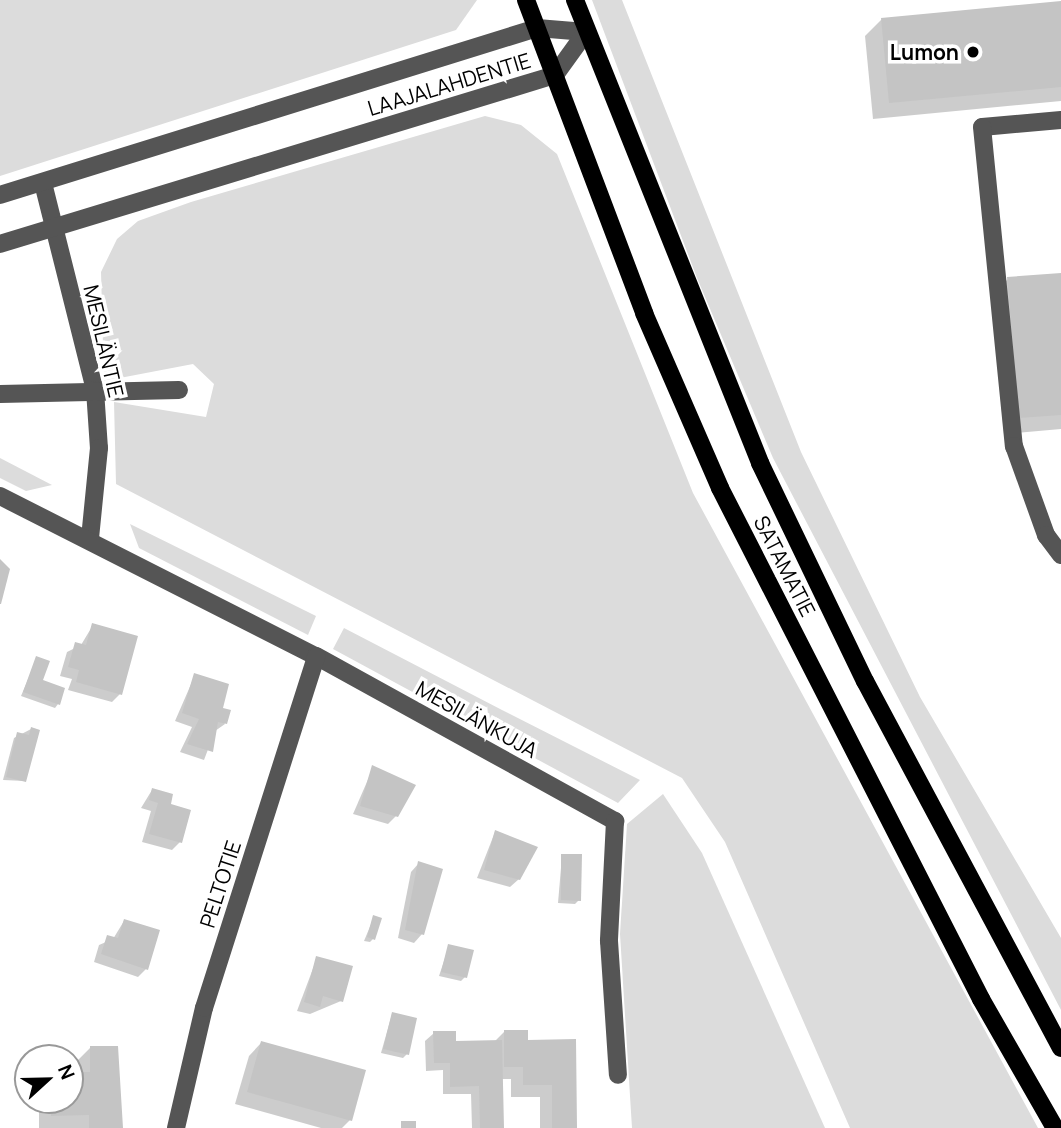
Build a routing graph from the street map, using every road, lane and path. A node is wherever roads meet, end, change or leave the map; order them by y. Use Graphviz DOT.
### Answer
graph roads {
  1 [pos="526,0"];
  2 [pos="575,0"];
  3 [pos="537,28"];
  4 [pos="586,32"];
  5 [pos="555,75"];
  6 [pos="1061,120"];
  7 [pos="43,183"];
  8 [pos="0,195"];
  9 [pos="54,230"];
  10 [pos="0,244"];
  11 [pos="95,390"];
  12 [pos="179,390"];
  13 [pos="0,394"];
  14 [pos="0,496"];
  15 [pos="90,538"];
  16 [pos="1061,555"];
  17 [pos="316,656"];
  18 [pos="1061,1048"];
  19 [pos="618,1075"];
  20 [pos="176,1128"];
  21 [pos="1055,1128"];
  1 -- 3 [label="main road, SATAMATIE"];
  2 -- 4 [label="main road, SATAMATIE"];
  3 -- 4 [label="street, LAAJALAHDENTIE"];
  3 -- 5 [label="main road, SATAMATIE"];
  3 -- 7 [label="street, LAAJALAHDENTIE"];
  4 -- 5 [label="street, LAAJALAHDENTIE"];
  4 -- 18 [label="main road, SATAMATIE"];
  5 -- 9 [label="street, LAAJALAHDENTIE"];
  5 -- 21 [label="main road, SATAMATIE"];
  6 -- 16 [label="street"];
  7 -- 8 [label="street, LAAJALAHDENTIE"];
  7 -- 9 [label="street, MESILÄNTIE"];
  9 -- 10 [label="street, LAAJALAHDENTIE"];
  9 -- 11 [label="street, MESILÄNTIE"];
  11 -- 12 [label="street"];
  11 -- 13 [label="street"];
  11 -- 15 [label="street, MESILÄNTIE"];
  14 -- 15 [label="street"];
  15 -- 17 [label="street, MESILÄNKUJA"];
  17 -- 19 [label="street, MESILÄNKUJA"];
  17 -- 20 [label="street, PELTOTIE"];
}
